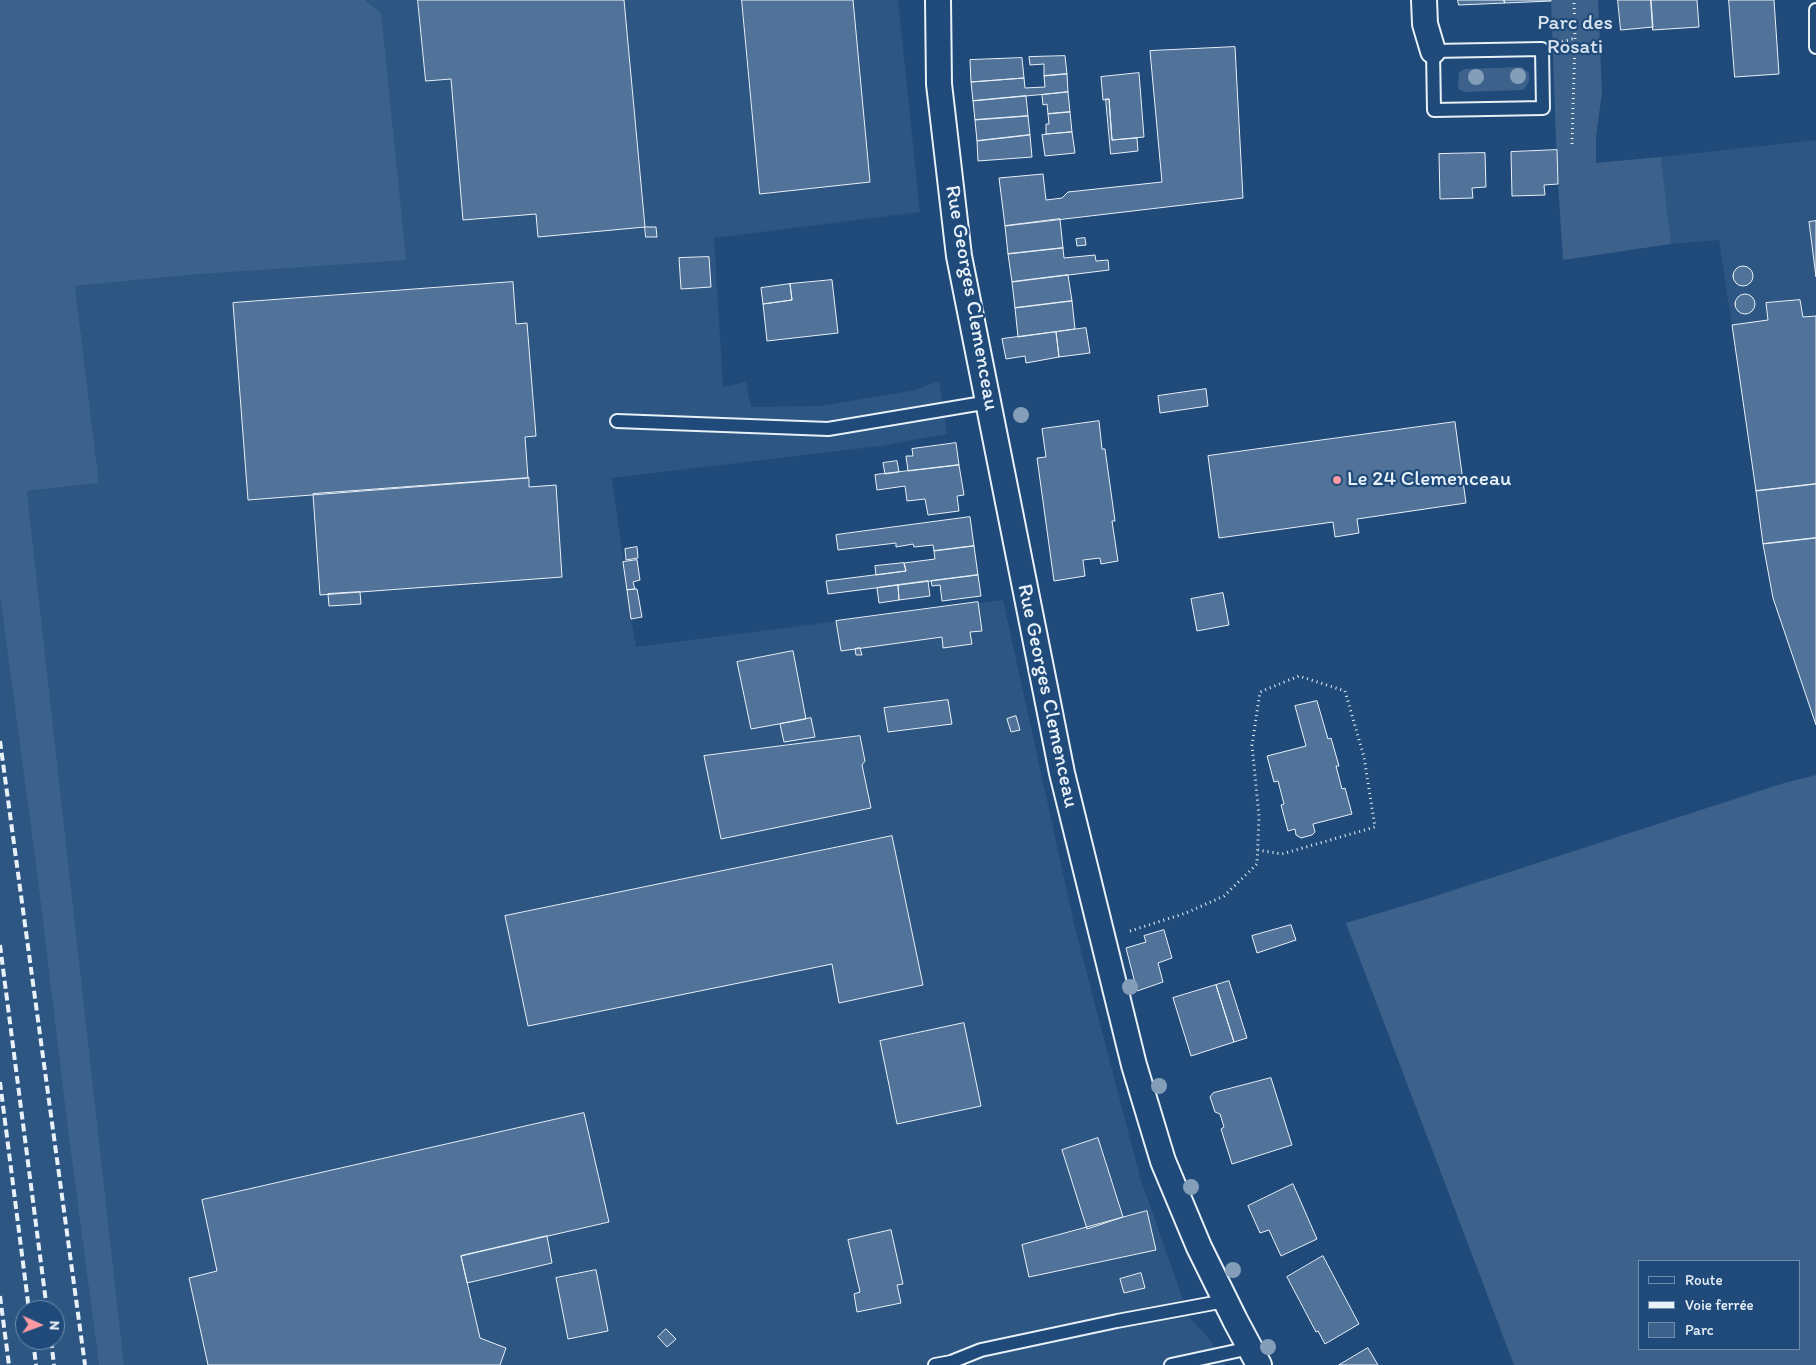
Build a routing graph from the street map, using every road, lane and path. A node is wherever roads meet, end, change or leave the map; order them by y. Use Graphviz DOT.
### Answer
graph roads {
  1 [pos="938,0"];
  2 [pos="1424,0"];
  3 [pos="1574,0"];
  4 [pos="1816,10"];
  5 [pos="1816,47"];
  6 [pos="1433,51"];
  7 [pos="1572,144"];
  8 [pos="989,402"];
  9 [pos="617,421"];
  10 [pos="1258,850"];
  11 [pos="1135,930"];
  12 [pos="1225,1301"];
  13 [pos="1254,1356"];
  14 [pos="935,1365"];
  15 [pos="1171,1365"];
  1 -- 8 [label="street, Rue Georges Clemenceau"];
  2 -- 6 [label="street"];
  3 -- 7 [label="path"];
  4 -- 5 [label="lane"];
  6 -- 6 [label="lane"];
  8 -- 9 [label="lane"];
  8 -- 12 [label="street, Rue Georges Clemenceau"];
  10 -- 10 [label="path"];
  10 -- 11 [label="path"];
  12 -- 13 [label="street, Rue Georges Clemenceau"];
  12 -- 14 [label="lane"];
  13 -- 15 [label="lane"];
}
